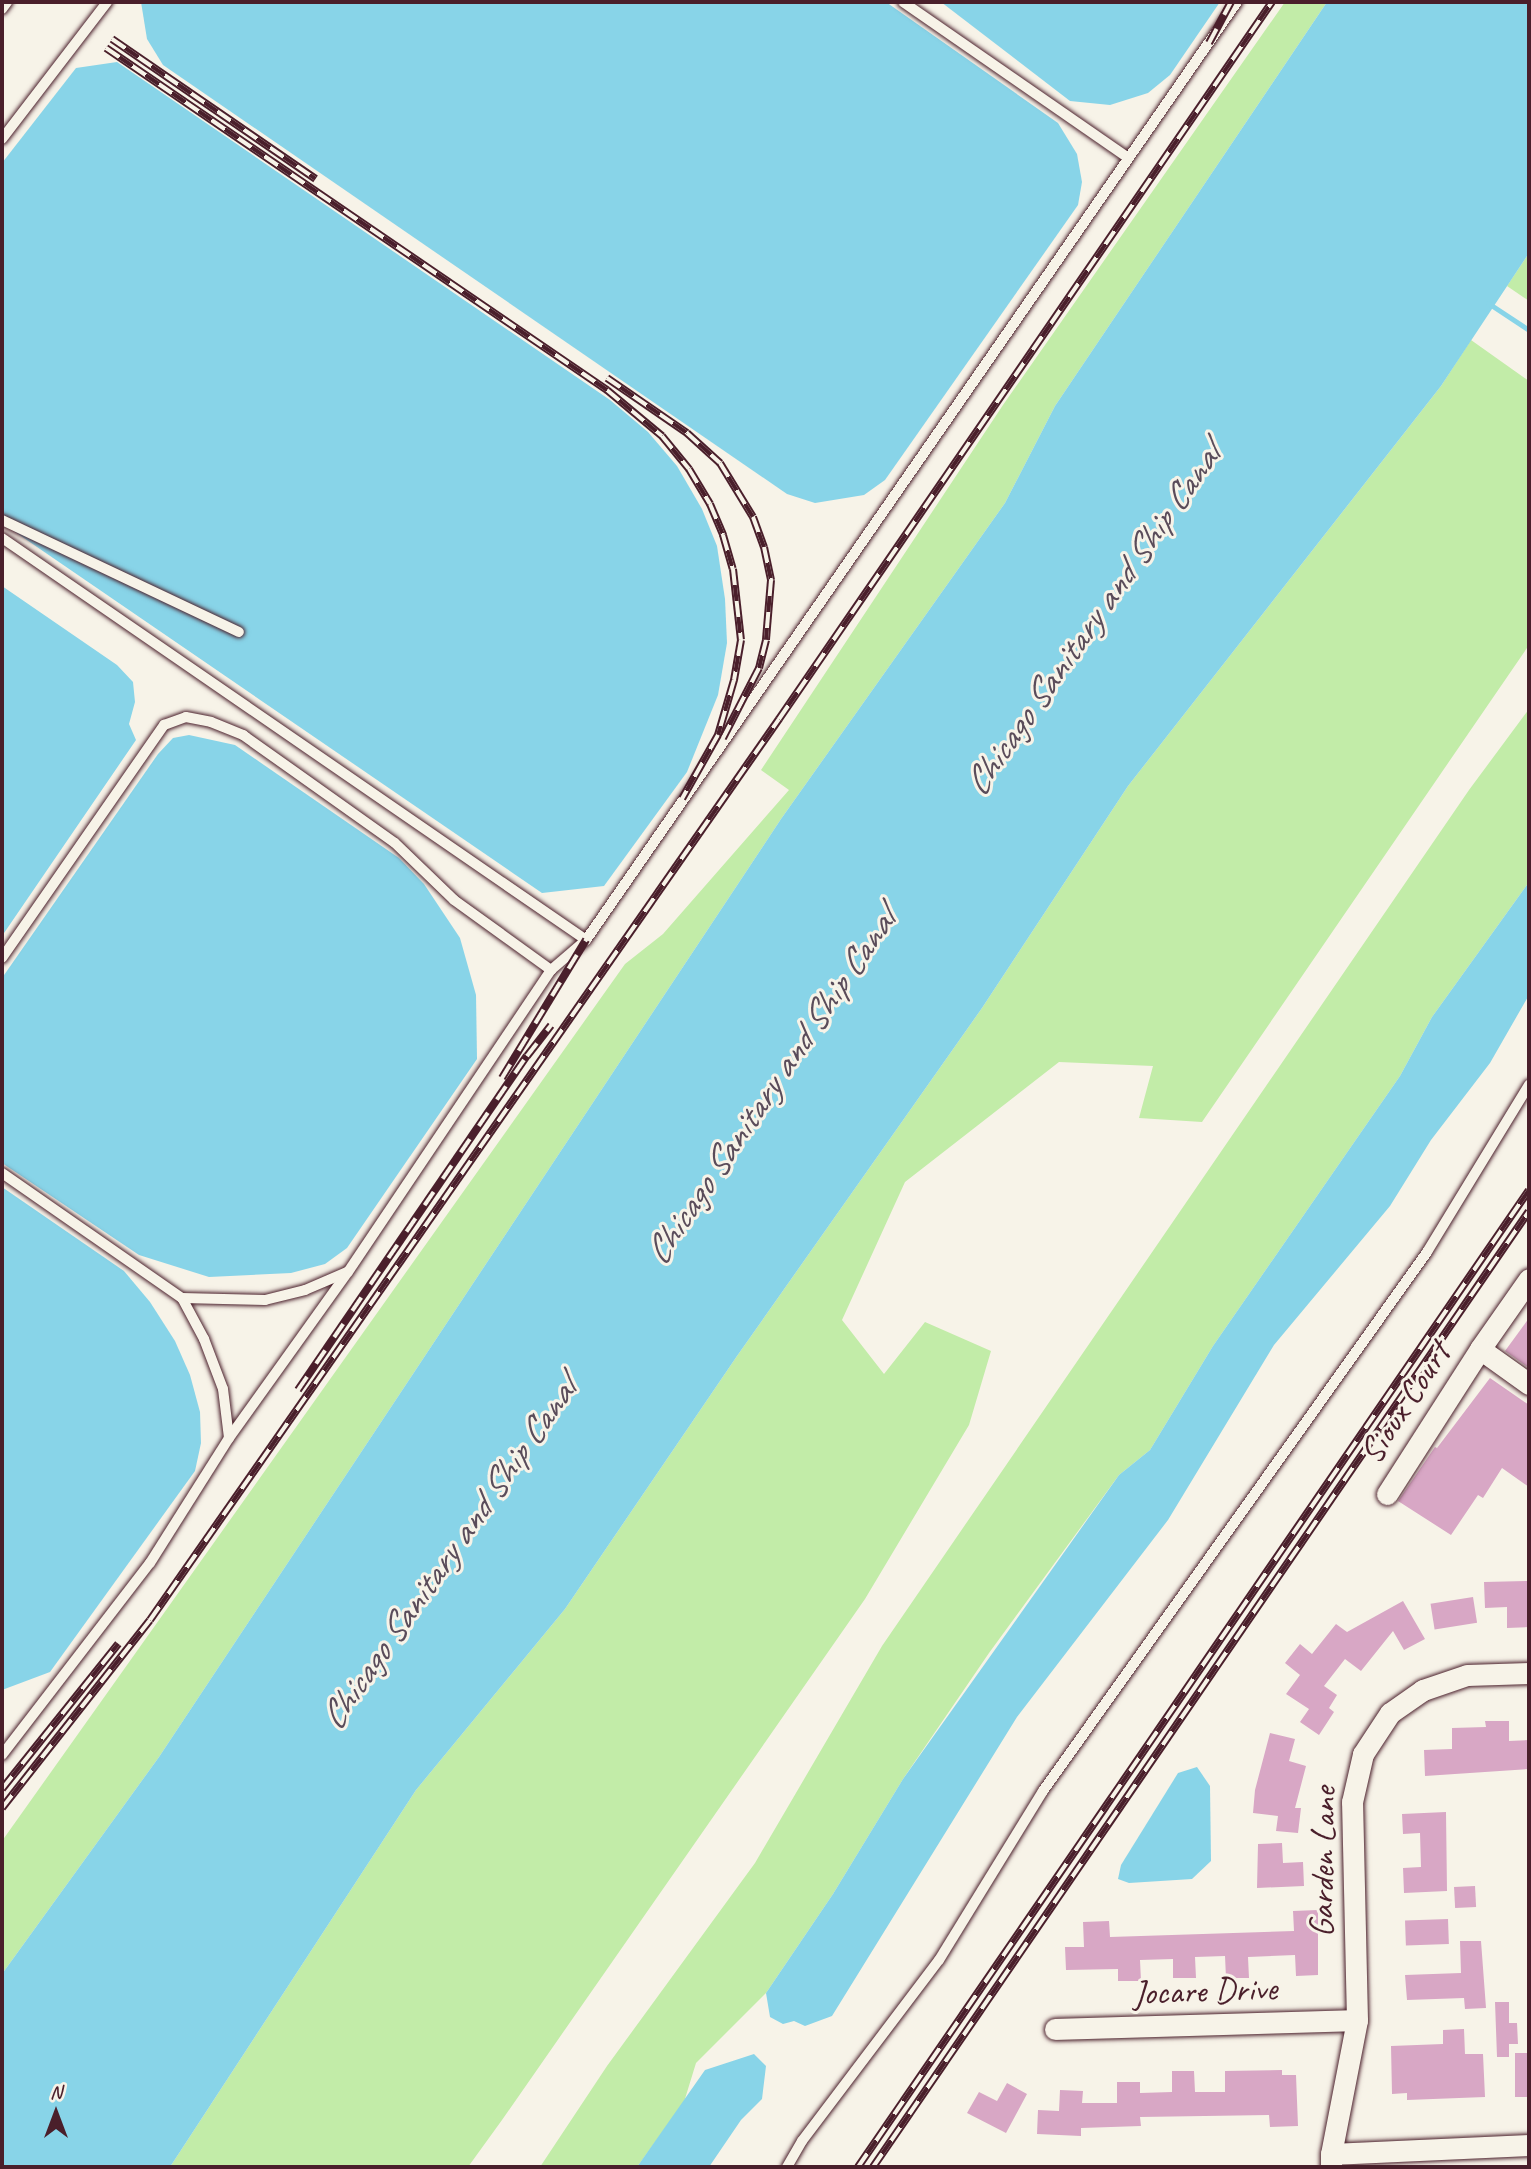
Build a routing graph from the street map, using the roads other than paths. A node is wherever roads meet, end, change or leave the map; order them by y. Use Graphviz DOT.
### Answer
graph roads {
  1 [pos="7,2"];
  2 [pos="107,2"];
  3 [pos="903,2"];
  4 [pos="1237,2"];
  5 [pos="2,9"];
  6 [pos="2,139"];
  7 [pos="1127,158"];
  8 [pos="2,520"];
  9 [pos="2,538"];
  10 [pos="239,632"];
  11 [pos="586,940"];
  12 [pos="2,958"];
  13 [pos="551,970"];
  14 [pos="1529,1085"];
  15 [pos="2,1173"];
  16 [pos="348,1272"];
  17 [pos="1529,1279"];
  18 [pos="182,1297"];
  19 [pos="1480,1349"];
  20 [pos="1529,1384"];
  21 [pos="229,1438"];
  22 [pos="1387,1494"];
  23 [pos="1529,1672"];
  24 [pos="2,1755"];
  25 [pos="1357,2020"];
  26 [pos="1055,2029"];
  27 [pos="1529,2145"];
  28 [pos="1331,2161"];
  29 [pos="787,2167"];
  1 -- 5 [label="lane"];
  2 -- 6 [label="lane"];
  3 -- 7 [label="lane"];
  4 -- 7 [label="lane"];
  7 -- 11 [label="lane"];
  8 -- 10 [label="lane"];
  9 -- 11 [label="lane"];
  11 -- 13 [label="lane"];
  12 -- 13 [label="lane"];
  13 -- 16 [label="lane"];
  14 -- 29 [label="lane"];
  15 -- 18 [label="lane"];
  16 -- 18 [label="lane"];
  16 -- 21 [label="lane"];
  17 -- 19 [label="street, Sioux Court"];
  18 -- 21 [label="lane"];
  19 -- 20 [label="street"];
  19 -- 22 [label="street, Sioux Court"];
  21 -- 24 [label="lane"];
  23 -- 25 [label="street, Garden Lane"];
  25 -- 26 [label="street, Jocare Drive"];
  25 -- 28 [label="street, Garden Lane"];
  27 -- 28 [label="street"];
}
